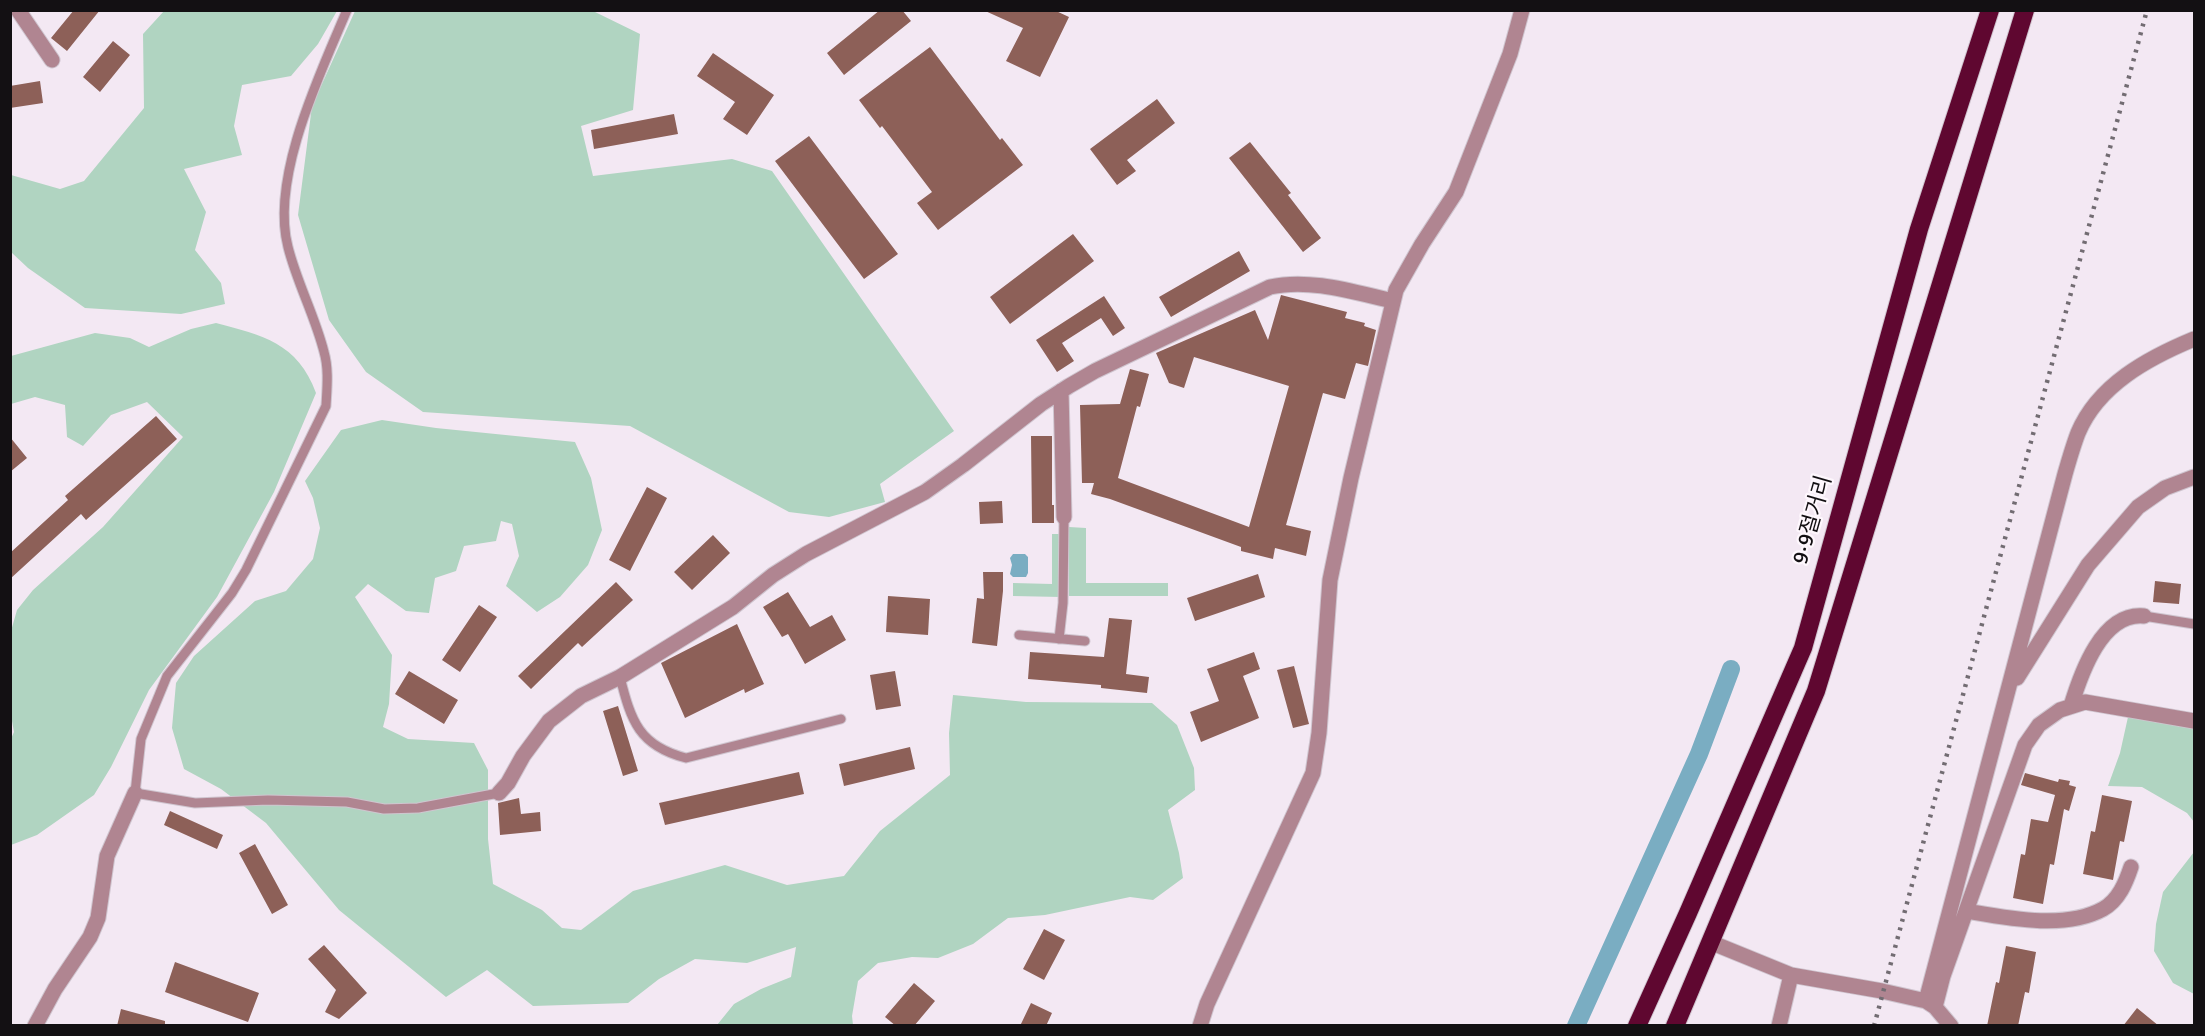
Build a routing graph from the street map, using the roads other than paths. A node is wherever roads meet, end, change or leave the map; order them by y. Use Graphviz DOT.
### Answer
graph roads {
  1 [pos="18,10"];
  2 [pos="347,10"];
  3 [pos="1522,10"];
  4 [pos="1990,10"];
  5 [pos="2025,10"];
  6 [pos="52,60"];
  7 [pos="1392,301"];
  8 [pos="2194,339"];
  9 [pos="1061,391"];
  10 [pos="2194,477"];
  11 [pos="1064,517"];
  12 [pos="2144,616"];
  13 [pos="2194,624"];
  14 [pos="1019,635"];
  15 [pos="1059,639"];
  16 [pos="1085,641"];
  17 [pos="620,677"];
  18 [pos="2009,691"];
  19 [pos="2072,706"];
  20 [pos="841,719"];
  21 [pos="2194,720"];
  22 [pos="135,793"];
  23 [pos="499,793"];
  24 [pos="2131,867"];
  25 [pos="1966,911"];
  26 [pos="1710,942"];
  27 [pos="1791,975"];
  28 [pos="1930,1004"];
  29 [pos="35,1026"];
  30 [pos="1200,1026"];
  31 [pos="1636,1026"];
  32 [pos="1675,1026"];
  33 [pos="1779,1026"];
  34 [pos="1951,1026"];
  1 -- 6 [label="street"];
  2 -- 22 [label="lane"];
  3 -- 7 [label="street"];
  4 -- 31 [label="highway, 9·9절거리"];
  5 -- 26 [label="highway"];
  7 -- 9 [label="street"];
  7 -- 30 [label="street"];
  8 -- 18 [label="street"];
  9 -- 11 [label="street"];
  9 -- 17 [label="street"];
  10 -- 18 [label="street"];
  11 -- 15 [label="lane"];
  12 -- 13 [label="lane"];
  12 -- 19 [label="street"];
  14 -- 15 [label="lane"];
  15 -- 16 [label="lane"];
  17 -- 20 [label="lane"];
  17 -- 23 [label="street"];
  18 -- 28 [label="street"];
  19 -- 21 [label="street"];
  19 -- 25 [label="street"];
  22 -- 23 [label="lane"];
  22 -- 29 [label="street"];
  24 -- 25 [label="street"];
  25 -- 28 [label="street"];
  26 -- 27 [label="street"];
  26 -- 32 [label="highway"];
  27 -- 28 [label="street"];
  27 -- 33 [label="street"];
  28 -- 34 [label="street"];
}
